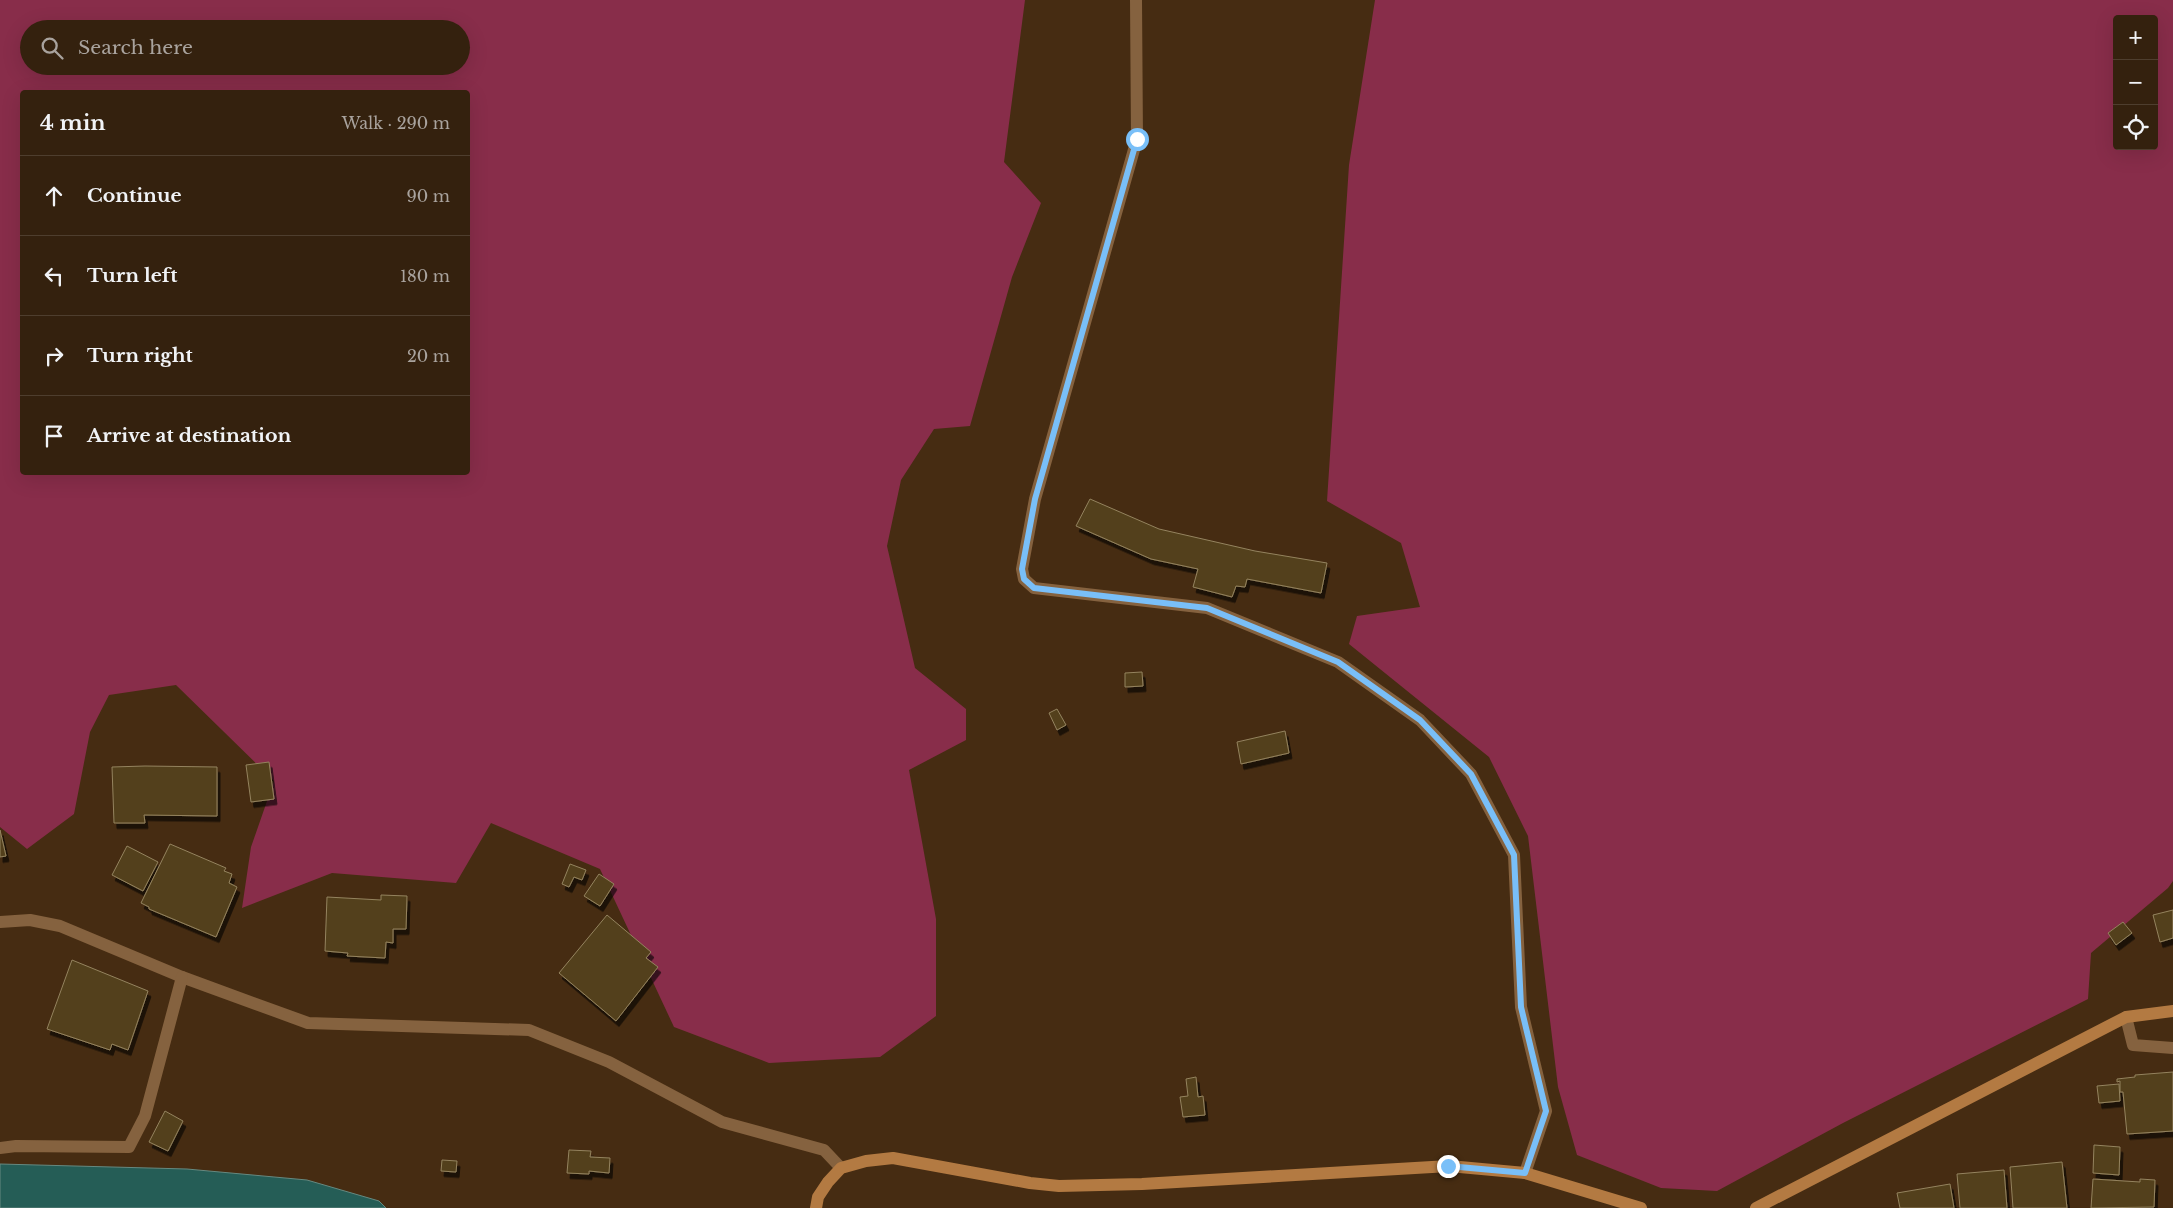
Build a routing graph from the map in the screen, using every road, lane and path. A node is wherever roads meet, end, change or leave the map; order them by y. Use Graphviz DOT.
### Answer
graph roads {
  1 [pos="1136,0"];
  2 [pos="0,922"];
  3 [pos="182,977"];
  4 [pos="2173,1011"];
  5 [pos="2126,1017"];
  6 [pos="2173,1048"];
  7 [pos="0,1148"];
  8 [pos="841,1168"];
  9 [pos="1525,1173"];
  10 [pos="816,1208"];
  11 [pos="1641,1208"];
  12 [pos="1756,1208"];
  1 -- 9 [label="street"];
  2 -- 3 [label="street"];
  3 -- 7 [label="street"];
  3 -- 8 [label="street"];
  4 -- 5 [label="street"];
  5 -- 6 [label="street"];
  5 -- 12 [label="street"];
  8 -- 9 [label="street"];
  8 -- 10 [label="street"];
  9 -- 11 [label="street"];
}
